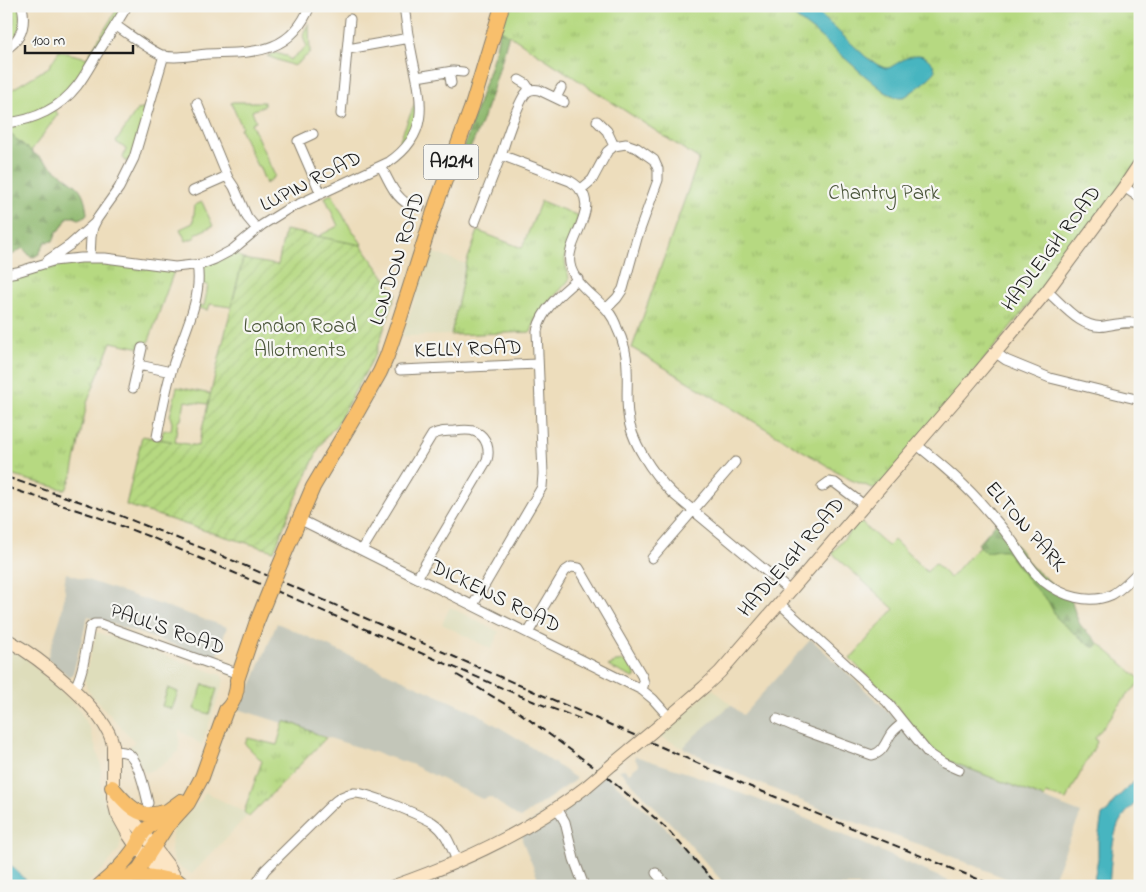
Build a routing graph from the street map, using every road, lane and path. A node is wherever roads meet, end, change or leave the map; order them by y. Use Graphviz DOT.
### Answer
graph roads {
  1 [pos="22,6"];
  2 [pos="127,6"];
  3 [pos="310,6"];
  4 [pos="404,6"];
  5 [pos="502,6"];
  6 [pos="350,19"];
  7 [pos="115,25"];
  8 [pos="409,38"];
  9 [pos="6,49"];
  10 [pos="348,49"];
  11 [pos="164,56"];
  12 [pos="449,72"];
  13 [pos="463,72"];
  14 [pos="417,77"];
  15 [pos="519,80"];
  16 [pos="451,83"];
  17 [pos="561,88"];
  18 [pos="530,90"];
  19 [pos="197,104"];
  20 [pos="341,114"];
  21 [pos="597,121"];
  22 [pos="6,123"];
  23 [pos="313,134"];
  24 [pos="614,146"];
  25 [pos="501,155"];
  26 [pos="1140,163"];
  27 [pos="381,166"];
  28 [pos="227,176"];
  29 [pos="1124,188"];
  30 [pos="580,190"];
  31 [pos="193,191"];
  32 [pos="322,194"];
  33 [pos="1140,198"];
  34 [pos="420,207"];
  35 [pos="475,222"];
  36 [pos="95,223"];
  37 [pos="257,229"];
  38 [pos="90,257"];
  39 [pos="38,265"];
  40 [pos="197,265"];
  41 [pos="6,274"];
  42 [pos="578,280"];
  43 [pos="1047,291"];
  44 [pos="606,309"];
  45 [pos="1140,324"];
  46 [pos="142,348"];
  47 [pos="996,353"];
  48 [pos="538,364"];
  49 [pos="138,365"];
  50 [pos="400,370"];
  51 [pos="171,372"];
  52 [pos="132,388"];
  53 [pos="1140,400"];
  54 [pos="158,437"];
  55 [pos="917,445"];
  56 [pos="736,462"];
  57 [pos="822,487"];
  58 [pos="864,506"];
  59 [pos="694,511"];
  60 [pos="299,519"];
  61 [pos="362,550"];
  62 [pos="652,558"];
  63 [pos="1140,570"];
  64 [pos="418,578"];
  65 [pos="790,591"];
  66 [pos="780,603"];
  67 [pos="473,605"];
  68 [pos="528,633"];
  69 [pos="6,639"];
  70 [pos="238,677"];
  71 [pos="73,690"];
  72 [pos="642,690"];
  73 [pos="669,717"];
  74 [pos="777,718"];
  75 [pos="903,723"];
  76 [pos="113,751"];
  77 [pos="959,770"];
  78 [pos="195,790"];
  79 [pos="113,791"];
  80 [pos="148,803"];
  81 [pos="557,808"];
  82 [pos="167,811"];
  83 [pos="143,833"];
  84 [pos="136,846"];
  85 [pos="150,852"];
  86 [pos="457,860"];
  87 [pos="656,873"];
  88 [pos="129,877"];
  89 [pos="183,884"];
  90 [pos="258,884"];
  91 [pos="98,886"];
  92 [pos="116,886"];
  93 [pos="394,886"];
  94 [pos="584,886"];
  95 [pos="667,886"];
  1 -- 9 [label="street"];
  2 -- 7 [label="street"];
  3 -- 11 [label="street"];
  4 -- 8 [label="street, LUPIN ROAD"];
  5 -- 60 [label="main road, LONDON ROAD / A1214"];
  6 -- 10 [label="street"];
  7 -- 11 [label="street"];
  7 -- 22 [label="street"];
  8 -- 10 [label="street"];
  8 -- 14 [label="street, LUPIN ROAD"];
  10 -- 20 [label="street"];
  11 -- 36 [label="street"];
  12 -- 13 [label="street"];
  12 -- 14 [label="street"];
  12 -- 16 [label="street"];
  14 -- 27 [label="street, LUPIN ROAD"];
  15 -- 18 [label="street"];
  17 -- 18 [label="street"];
  18 -- 25 [label="street"];
  19 -- 28 [label="street"];
  21 -- 24 [label="street"];
  23 -- 32 [label="street"];
  24 -- 30 [label="street"];
  24 -- 44 [label="street"];
  25 -- 30 [label="street"];
  25 -- 35 [label="street"];
  26 -- 29 [label="street, HADLEIGH ROAD"];
  27 -- 32 [label="street, LUPIN ROAD"];
  27 -- 34 [label="street"];
  28 -- 31 [label="street"];
  28 -- 37 [label="street"];
  29 -- 33 [label="street"];
  29 -- 43 [label="street, HADLEIGH ROAD"];
  30 -- 42 [label="street"];
  32 -- 37 [label="street, LUPIN ROAD"];
  36 -- 38 [label="street"];
  36 -- 39 [label="street"];
  37 -- 40 [label="street, LUPIN ROAD"];
  38 -- 39 [label="street, LUPIN ROAD"];
  38 -- 40 [label="street, LUPIN ROAD"];
  39 -- 41 [label="street"];
  40 -- 51 [label="street"];
  42 -- 44 [label="street"];
  42 -- 48 [label="street, KELLY ROAD"];
  43 -- 45 [label="street"];
  43 -- 47 [label="street, HADLEIGH ROAD"];
  44 -- 59 [label="street"];
  46 -- 49 [label="street"];
  47 -- 53 [label="street"];
  47 -- 55 [label="street, HADLEIGH ROAD"];
  48 -- 50 [label="street, KELLY ROAD"];
  48 -- 67 [label="street, KELLY ROAD"];
  49 -- 51 [label="street"];
  49 -- 52 [label="street"];
  51 -- 54 [label="street"];
  55 -- 58 [label="street, HADLEIGH ROAD"];
  55 -- 63 [label="street, ELTON PARK"];
  56 -- 59 [label="street"];
  57 -- 58 [label="street"];
  58 -- 65 [label="street, HADLEIGH ROAD"];
  59 -- 62 [label="street"];
  59 -- 65 [label="street"];
  60 -- 61 [label="street, DICKENS ROAD"];
  60 -- 70 [label="main road, LONDON ROAD / A1214, bridge"];
  61 -- 64 [label="street, DICKENS ROAD"];
  61 -- 64 [label="street"];
  64 -- 67 [label="street, DICKENS ROAD"];
  65 -- 66 [label="street, HADLEIGH ROAD"];
  66 -- 73 [label="street, HADLEIGH ROAD"];
  66 -- 75 [label="street"];
  67 -- 68 [label="street, DICKENS ROAD"];
  68 -- 72 [label="street, DICKENS ROAD"];
  68 -- 72 [label="street"];
  69 -- 71 [label="street"];
  70 -- 71 [label="street, PAUL'S ROAD"];
  70 -- 78 [label="main road, LONDON ROAD"];
  71 -- 76 [label="street"];
  72 -- 73 [label="street, DICKENS ROAD"];
  73 -- 81 [label="street, HADLEIGH ROAD, bridge"];
  74 -- 75 [label="street"];
  75 -- 77 [label="street"];
  76 -- 79 [label="street"];
  76 -- 80 [label="street"];
  78 -- 82 [label="main road, LONDON ROAD"];
  78 -- 85 [label="main road, LONDON ROAD"];
  79 -- 82 [label="main road"];
  79 -- 83 [label="street"];
  79 -- 84 [label="street"];
  81 -- 86 [label="street, HADLEIGH ROAD"];
  81 -- 94 [label="street"];
  82 -- 83 [label="main road, LONDON ROAD"];
  83 -- 84 [label="main road, LONDON ROAD"];
  83 -- 85 [label="street"];
  84 -- 85 [label="street"];
  84 -- 91 [label="main road, LONDON ROAD"];
  85 -- 88 [label="main road, LONDON ROAD"];
  85 -- 89 [label="street"];
  86 -- 90 [label="street"];
  86 -- 93 [label="street, HADLEIGH ROAD"];
  87 -- 95 [label="street"];
  88 -- 89 [label="main road"];
  88 -- 92 [label="main road, LONDON ROAD"];
}
